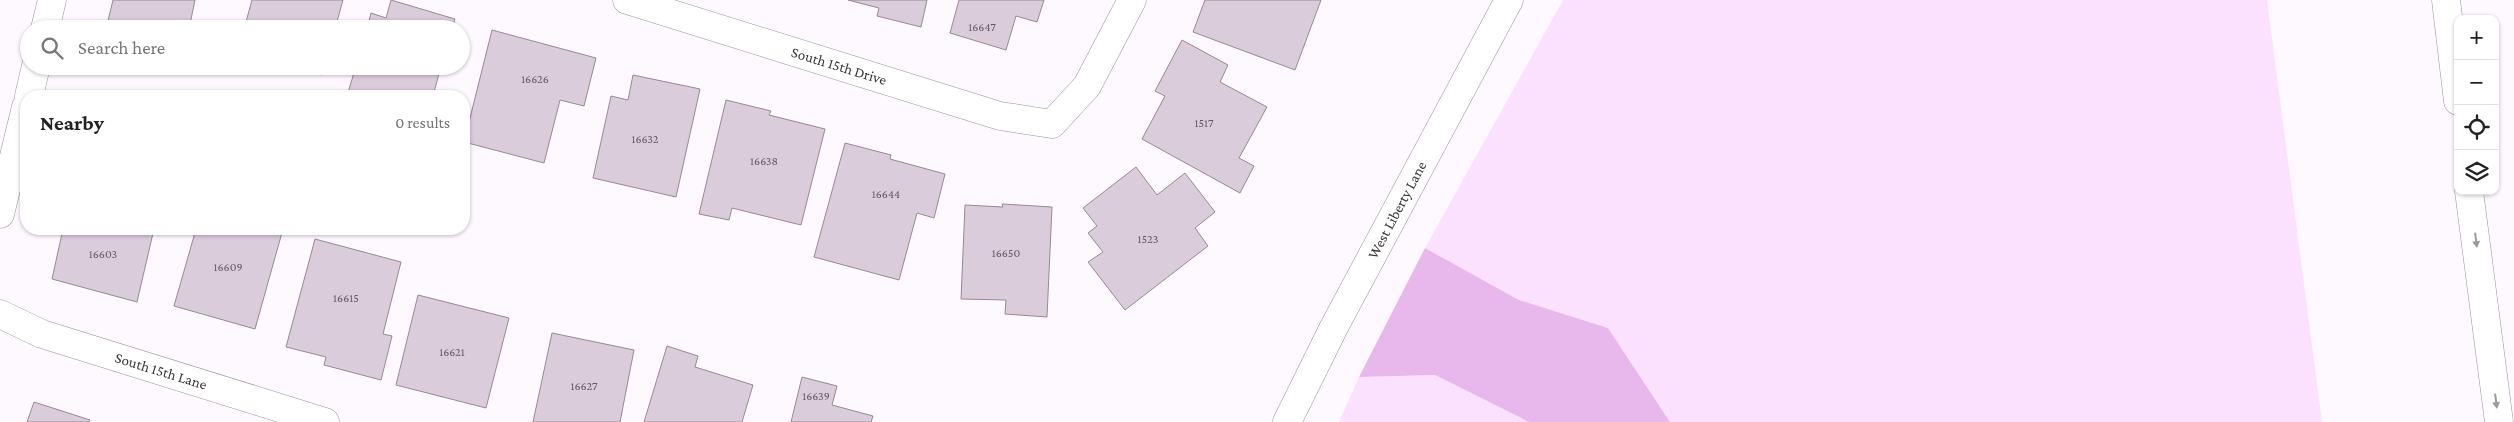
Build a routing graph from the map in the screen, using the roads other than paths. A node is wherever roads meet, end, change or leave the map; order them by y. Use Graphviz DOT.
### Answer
graph roads {
  1 [pos="52,0"];
  2 [pos="627,0"];
  3 [pos="1132,0"];
  4 [pos="1509,0"];
  5 [pos="2446,0"];
  6 [pos="47,20"];
  7 [pos="2454,67"];
  8 [pos="34,75"];
  9 [pos="30,90"];
  10 [pos="20,132"];
  11 [pos="2471,195"];
  12 [pos="0,214"];
  13 [pos="0,314"];
  14 [pos="325,422"];
  15 [pos="1287,422"];
  16 [pos="2499,422"];
  1 -- 6 [label="main road"];
  2 -- 3 [label="main road, South 15th Drive"];
  4 -- 15 [label="main road, West Liberty Lane"];
  5 -- 7 [label="main road"];
  8 -- 9 [label="main road"];
  10 -- 12 [label="main road"];
  11 -- 16 [label="main road, one-way"];
  13 -- 14 [label="main road, South 15th Lane"];
}
